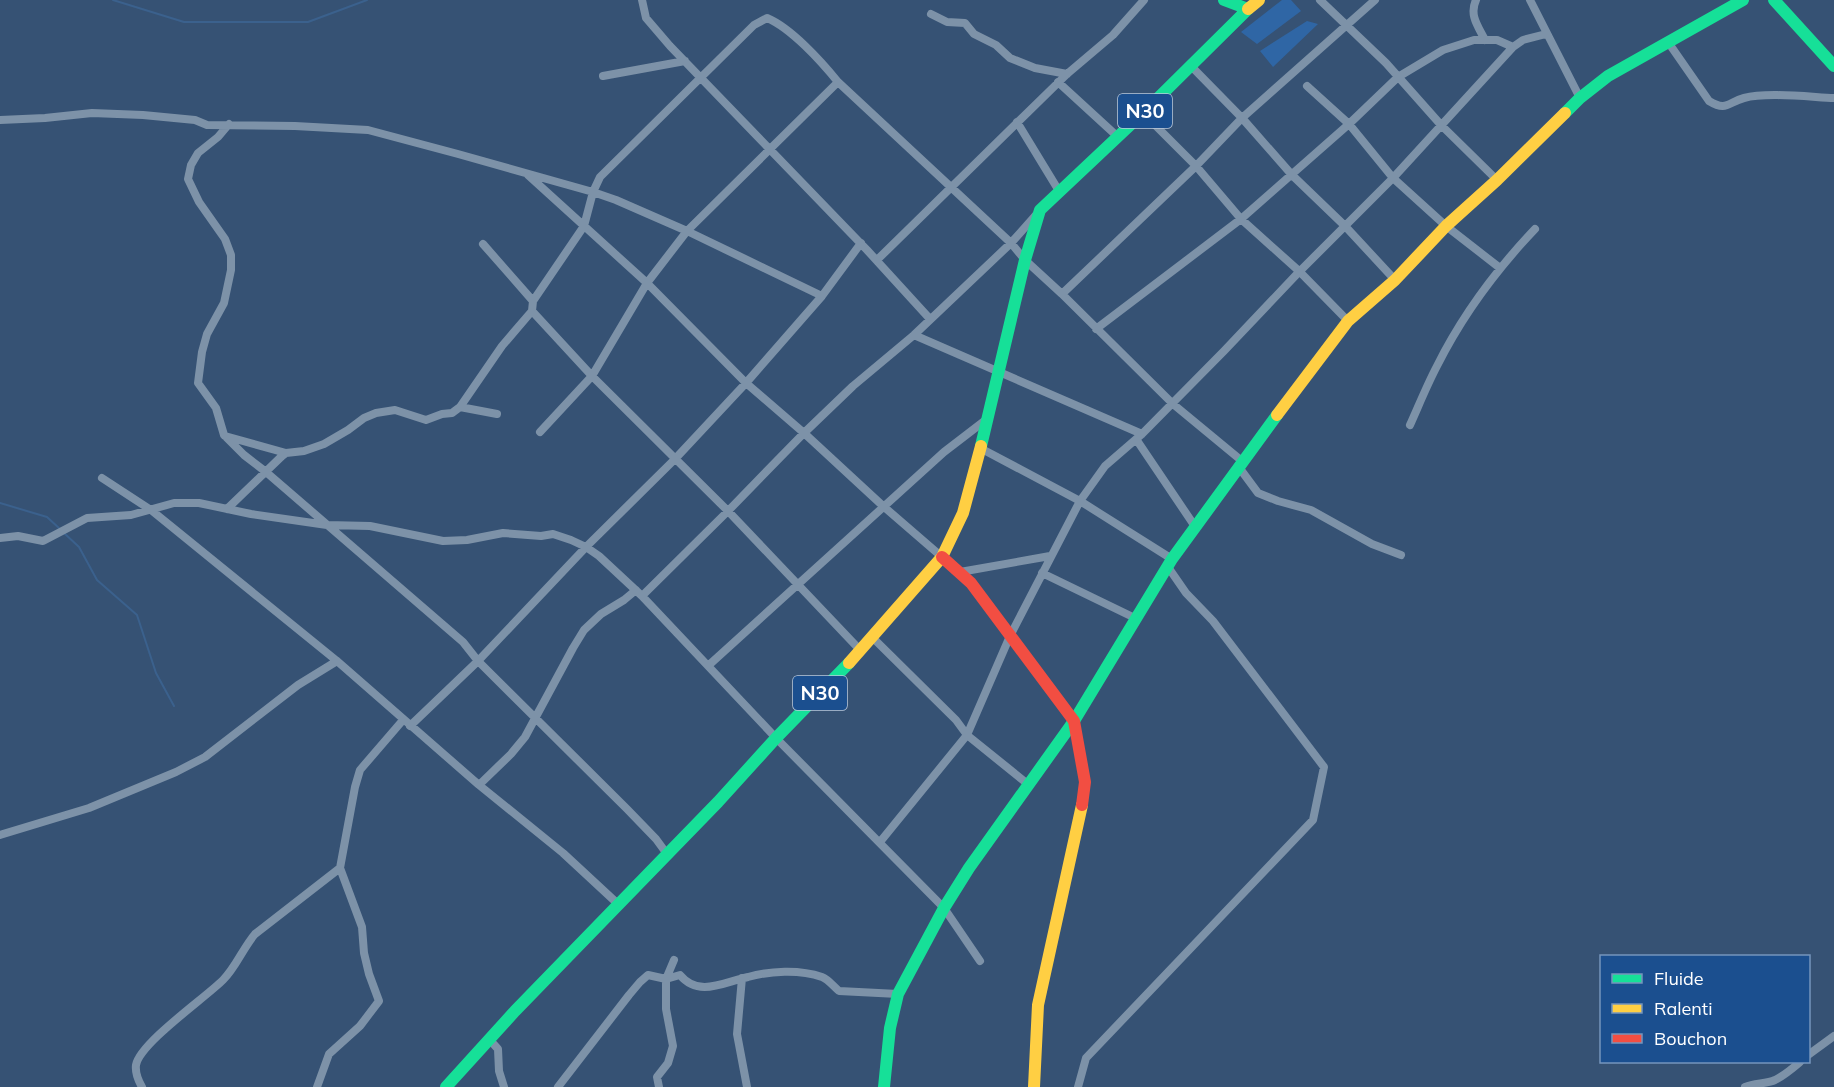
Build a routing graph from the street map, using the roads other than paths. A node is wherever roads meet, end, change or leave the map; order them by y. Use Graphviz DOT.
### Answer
graph roads {
  1 [pos="642,0"];
  2 [pos="1144,0"];
  3 [pos="1224,0"];
  4 [pos="1259,0"];
  5 [pos="1320,0"];
  6 [pos="1375,0"];
  7 [pos="1476,0"];
  8 [pos="1530,0"];
  9 [pos="1743,0"];
  10 [pos="1774,0"];
  11 [pos="1248,9"];
  12 [pos="931,14"];
  13 [pos="1347,25"];
  14 [pos="1546,33"];
  15 [pos="1485,40"];
  16 [pos="1668,42"];
  17 [pos="1513,47"];
  18 [pos="685,61"];
  19 [pos="1191,66"];
  20 [pos="1834,66"];
  21 [pos="1067,74"];
  22 [pos="603,76"];
  23 [pos="701,77"];
  24 [pos="1398,77"];
  25 [pos="838,82"];
  26 [pos="1058,82"];
  27 [pos="1307,86"];
  28 [pos="1580,98"];
  29 [pos="1834,98"];
  30 [pos="1143,113"];
  31 [pos="1242,118"];
  32 [pos="0,120"];
  33 [pos="1017,122"];
  34 [pos="229,124"];
  35 [pos="1349,124"];
  36 [pos="1441,125"];
  37 [pos="1118,137"];
  38 [pos="770,148"];
  39 [pos="1196,166"];
  40 [pos="525,173"];
  41 [pos="1292,175"];
  42 [pos="1393,178"];
  43 [pos="1497,180"];
  44 [pos="951,188"];
  45 [pos="1059,191"];
  46 [pos="593,192"];
  47 [pos="1040,210"];
  48 [pos="1241,219"];
  49 [pos="584,226"];
  50 [pos="1345,226"];
  51 [pos="1446,226"];
  52 [pos="1535,229"];
  53 [pos="687,231"];
  54 [pos="861,243"];
  55 [pos="1011,243"];
  56 [pos="483,244"];
  57 [pos="877,260"];
  58 [pos="1025,260"];
  59 [pos="1500,268"];
  60 [pos="1299,271"];
  61 [pos="1395,280"];
  62 [pos="647,283"];
  63 [pos="1062,294"];
  64 [pos="822,296"];
  65 [pos="532,301"];
  66 [pos="532,311"];
  67 [pos="930,319"];
  68 [pos="1348,321"];
  69 [pos="1096,329"];
  70 [pos="914,335"];
  71 [pos="1000,371"];
  72 [pos="592,376"];
  73 [pos="746,383"];
  74 [pos="1173,404"];
  75 [pos="460,407"];
  76 [pos="497,414"];
  77 [pos="989,417"];
  78 [pos="1410,425"];
  79 [pos="540,432"];
  80 [pos="804,433"];
  81 [pos="224,435"];
  82 [pos="1139,436"];
  83 [pos="980,448"];
  84 [pos="286,453"];
  85 [pos="675,459"];
  86 [pos="1240,463"];
  87 [pos="266,472"];
  88 [pos="102,478"];
  89 [pos="1080,501"];
  90 [pos="883,507"];
  91 [pos="227,509"];
  92 [pos="151,510"];
  93 [pos="728,511"];
  94 [pos="327,525"];
  95 [pos="1196,528"];
  96 [pos="0,538"];
  97 [pos="586,547"];
  98 [pos="1401,555"];
  99 [pos="1050,556"];
  100 [pos="942,557"];
  101 [pos="1170,563"];
  102 [pos="960,572"];
  103 [pos="1042,573"];
  104 [pos="798,584"];
  105 [pos="639,593"];
  106 [pos="1137,619"];
  107 [pos="1010,636"];
  108 [pos="873,638"];
  109 [pos="861,651"];
  110 [pos="337,661"];
  111 [pos="478,661"];
  112 [pos="709,665"];
  113 [pos="536,718"];
  114 [pos="1074,722"];
  115 [pos="407,723"];
  116 [pos="968,735"];
  117 [pos="776,738"];
  118 [pos="479,785"];
  119 [pos="1029,785"];
  120 [pos="0,836"];
  121 [pos="880,842"];
  122 [pos="667,854"];
  123 [pos="340,868"];
  124 [pos="618,904"];
  125 [pos="944,908"];
  126 [pos="674,960"];
  127 [pos="980,961"];
  128 [pos="742,978"];
  129 [pos="666,979"];
  130 [pos="898,994"];
  131 [pos="1834,1036"];
  132 [pos="489,1039"];
  133 [pos="1810,1054"];
  134 [pos="1799,1063"];
  135 [pos="142,1087"];
  136 [pos="317,1087"];
  137 [pos="446,1087"];
  138 [pos="504,1087"];
  139 [pos="558,1087"];
  140 [pos="659,1087"];
  141 [pos="747,1087"];
  142 [pos="884,1087"];
  143 [pos="1034,1087"];
  144 [pos="1078,1087"];
  145 [pos="1746,1087"];
  1 -- 18 [label="street"];
  2 -- 21 [label="street"];
  3 -- 11 [label="street"];
  4 -- 11 [label="street"];
  5 -- 13 [label="street"];
  6 -- 13 [label="street"];
  7 -- 15 [label="street"];
  8 -- 14 [label="street"];
  9 -- 16 [label="street"];
  10 -- 20 [label="street"];
  11 -- 19 [label="street, N30"];
  12 -- 21 [label="street"];
  13 -- 24 [label="street"];
  13 -- 31 [label="street"];
  14 -- 17 [label="street"];
  14 -- 28 [label="street"];
  15 -- 17 [label="street"];
  15 -- 24 [label="street"];
  16 -- 28 [label="street"];
  16 -- 29 [label="street"];
  17 -- 36 [label="street"];
  18 -- 22 [label="street"];
  18 -- 23 [label="street"];
  19 -- 30 [label="street, N30"];
  19 -- 31 [label="street"];
  21 -- 26 [label="street"];
  23 -- 25 [label="street"];
  23 -- 38 [label="street"];
  23 -- 46 [label="street"];
  24 -- 35 [label="street"];
  24 -- 36 [label="street"];
  25 -- 38 [label="street"];
  25 -- 44 [label="street"];
  26 -- 33 [label="street"];
  26 -- 37 [label="street"];
  27 -- 35 [label="street"];
  28 -- 43 [label="street"];
  30 -- 37 [label="street, N30"];
  30 -- 39 [label="street"];
  31 -- 39 [label="street"];
  31 -- 41 [label="street"];
  32 -- 34 [label="street"];
  33 -- 44 [label="street"];
  33 -- 45 [label="street"];
  34 -- 40 [label="street"];
  34 -- 81 [label="street"];
  35 -- 41 [label="street"];
  35 -- 42 [label="street"];
  36 -- 42 [label="street"];
  36 -- 43 [label="street"];
  37 -- 45 [label="street, N30"];
  38 -- 53 [label="street"];
  38 -- 54 [label="street"];
  39 -- 48 [label="street"];
  39 -- 63 [label="street"];
  40 -- 46 [label="street"];
  40 -- 49 [label="street"];
  41 -- 48 [label="street"];
  41 -- 50 [label="street"];
  42 -- 50 [label="street"];
  42 -- 51 [label="street"];
  43 -- 51 [label="street"];
  44 -- 55 [label="street"];
  44 -- 57 [label="street"];
  45 -- 47 [label="street, N30"];
  46 -- 49 [label="street"];
  46 -- 53 [label="street"];
  47 -- 55 [label="street"];
  47 -- 58 [label="street, N30"];
  48 -- 60 [label="street"];
  48 -- 69 [label="street"];
  49 -- 62 [label="street"];
  49 -- 65 [label="street"];
  50 -- 60 [label="street"];
  50 -- 61 [label="street"];
  51 -- 59 [label="street"];
  51 -- 61 [label="street"];
  52 -- 59 [label="street"];
  53 -- 62 [label="street"];
  53 -- 64 [label="street"];
  54 -- 57 [label="street"];
  54 -- 64 [label="street"];
  55 -- 58 [label="street"];
  55 -- 67 [label="street"];
  56 -- 65 [label="street"];
  57 -- 67 [label="street"];
  58 -- 63 [label="street"];
  58 -- 71 [label="street, N30"];
  59 -- 78 [label="street"];
  60 -- 68 [label="street"];
  60 -- 74 [label="street"];
  61 -- 68 [label="street"];
  62 -- 72 [label="street"];
  62 -- 73 [label="street"];
  63 -- 69 [label="street"];
  64 -- 73 [label="street"];
  65 -- 66 [label="street"];
  66 -- 72 [label="street"];
  66 -- 75 [label="street"];
  67 -- 70 [label="street"];
  68 -- 86 [label="street"];
  69 -- 74 [label="street"];
  70 -- 71 [label="street"];
  70 -- 80 [label="street"];
  71 -- 77 [label="street, N30"];
  71 -- 82 [label="street"];
  72 -- 79 [label="street"];
  72 -- 85 [label="street"];
  73 -- 80 [label="street"];
  73 -- 85 [label="street"];
  74 -- 82 [label="street"];
  74 -- 86 [label="street"];
  75 -- 76 [label="street"];
  75 -- 84 [label="street"];
  77 -- 83 [label="street, N30"];
  77 -- 90 [label="street"];
  80 -- 90 [label="street"];
  80 -- 93 [label="street"];
  81 -- 84 [label="street"];
  81 -- 87 [label="street"];
  82 -- 89 [label="street"];
  82 -- 95 [label="street"];
  83 -- 89 [label="street"];
  83 -- 100 [label="street, N30"];
  84 -- 87 [label="street"];
  85 -- 93 [label="street"];
  85 -- 97 [label="street"];
  86 -- 95 [label="street"];
  86 -- 98 [label="street"];
  87 -- 91 [label="street"];
  87 -- 94 [label="street"];
  88 -- 92 [label="street"];
  89 -- 99 [label="street"];
  89 -- 101 [label="street"];
  90 -- 100 [label="street"];
  90 -- 104 [label="street"];
  91 -- 92 [label="street"];
  91 -- 94 [label="street"];
  92 -- 96 [label="street"];
  92 -- 110 [label="street"];
  93 -- 104 [label="street"];
  93 -- 105 [label="street"];
  94 -- 97 [label="street"];
  94 -- 111 [label="street"];
  95 -- 101 [label="street"];
  97 -- 105 [label="street"];
  97 -- 111 [label="street"];
  99 -- 102 [label="street"];
  99 -- 103 [label="street"];
  100 -- 102 [label="street"];
  100 -- 108 [label="street, N30"];
  101 -- 106 [label="street"];
  101 -- 144 [label="street"];
  102 -- 107 [label="street"];
  103 -- 106 [label="street"];
  103 -- 107 [label="street"];
  104 -- 109 [label="street"];
  104 -- 112 [label="street"];
  105 -- 112 [label="street"];
  105 -- 113 [label="street"];
  106 -- 114 [label="street"];
  107 -- 114 [label="street"];
  107 -- 116 [label="street"];
  108 -- 109 [label="street, N30"];
  108 -- 116 [label="street"];
  109 -- 117 [label="street, N30"];
  110 -- 115 [label="street"];
  110 -- 120 [label="street"];
  111 -- 113 [label="street"];
  111 -- 115 [label="street"];
  112 -- 117 [label="street"];
  113 -- 118 [label="street"];
  113 -- 122 [label="street"];
  114 -- 119 [label="street"];
  114 -- 143 [label="street"];
  115 -- 118 [label="street"];
  115 -- 123 [label="street"];
  116 -- 119 [label="street"];
  116 -- 121 [label="street"];
  117 -- 121 [label="street"];
  117 -- 122 [label="street, N30"];
  118 -- 124 [label="street"];
  119 -- 125 [label="street"];
  121 -- 125 [label="street"];
  122 -- 124 [label="street, N30"];
  123 -- 135 [label="street"];
  123 -- 136 [label="street"];
  124 -- 132 [label="street, N30"];
  125 -- 127 [label="street"];
  125 -- 130 [label="street"];
  126 -- 129 [label="street"];
  128 -- 129 [label="street"];
  128 -- 130 [label="street"];
  128 -- 141 [label="street"];
  129 -- 139 [label="street"];
  129 -- 140 [label="street"];
  130 -- 142 [label="street"];
  131 -- 133 [label="street"];
  132 -- 137 [label="street, N30"];
  132 -- 138 [label="street"];
  134 -- 145 [label="street"];
}
